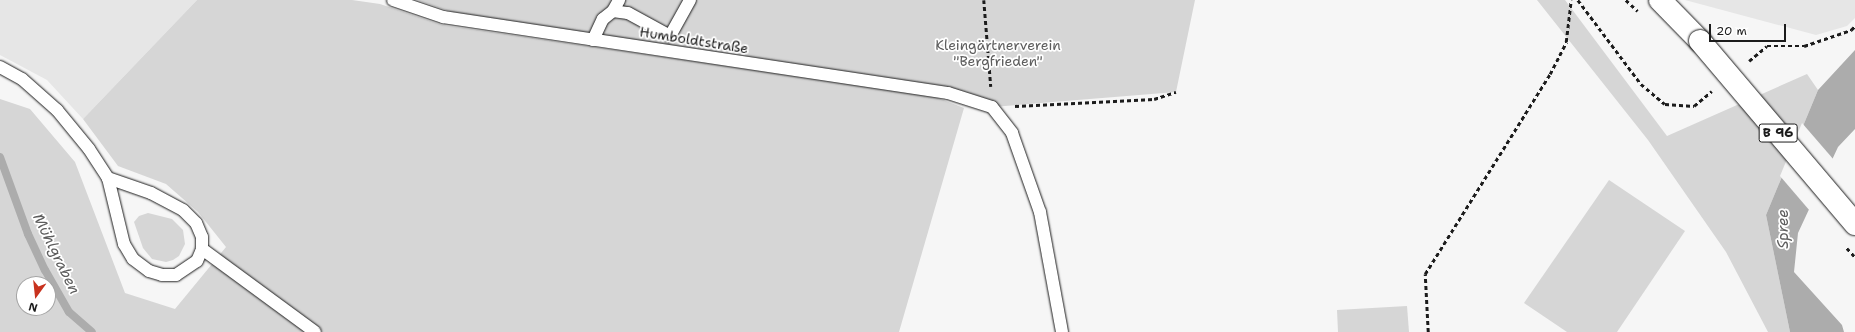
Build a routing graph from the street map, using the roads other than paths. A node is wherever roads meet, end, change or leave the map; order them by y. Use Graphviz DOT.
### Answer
graph roads {
  1 [pos="393,0"];
  2 [pos="619,0"];
  3 [pos="690,0"];
  4 [pos="1660,0"];
  5 [pos="613,11"];
  6 [pos="593,40"];
  7 [pos="0,67"];
  8 [pos="108,178"];
  9 [pos="1855,224"];
  10 [pos="202,249"];
  11 [pos="315,332"];
  12 [pos="1062,332"];
  1 -- 6 [label="lane, Humboldtstraße"];
  2 -- 5 [label="lane"];
  3 -- 5 [label="lane"];
  4 -- 9 [label="main road, B 96, bridge"];
  5 -- 6 [label="lane"];
  6 -- 12 [label="lane, Humboldtstraße"];
  7 -- 8 [label="lane"];
  8 -- 10 [label="lane"];
  8 -- 10 [label="lane"];
  10 -- 11 [label="lane"];
}
